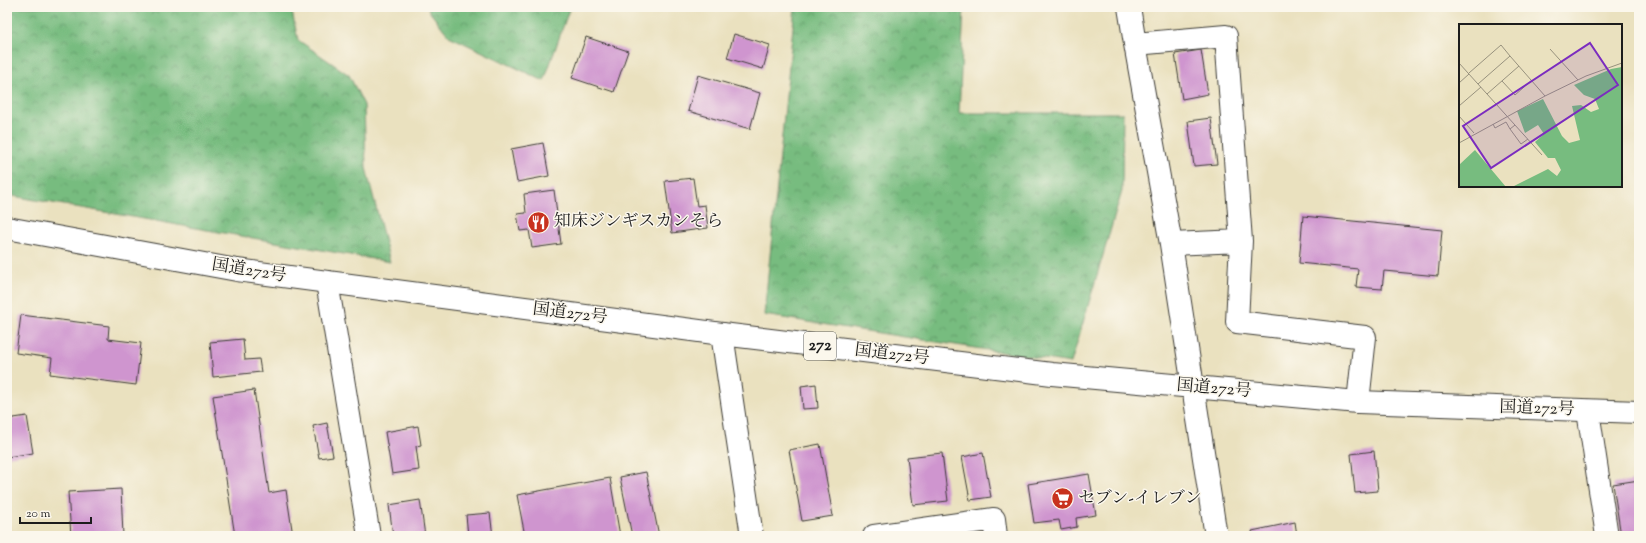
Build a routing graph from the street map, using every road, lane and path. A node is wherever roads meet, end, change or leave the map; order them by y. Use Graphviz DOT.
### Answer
graph roads {
  1 [pos="1129,7"];
  2 [pos="1135,44"];
  3 [pos="7,228"];
  4 [pos="1241,241"];
  5 [pos="1171,244"];
  6 [pos="327,282"];
  7 [pos="722,334"];
  8 [pos="1194,388"];
  9 [pos="1358,402"];
  10 [pos="1588,411"];
  11 [pos="1639,412"];
  12 [pos="369,536"];
  13 [pos="752,536"];
  14 [pos="874,536"];
  15 [pos="996,536"];
  16 [pos="1216,536"];
  17 [pos="1607,536"];
  1 -- 2 [label="main road"];
  2 -- 4 [label="main road"];
  2 -- 5 [label="main road"];
  3 -- 6 [label="main road, 国道272号 / 272"];
  4 -- 5 [label="main road"];
  4 -- 9 [label="main road"];
  5 -- 8 [label="main road"];
  6 -- 7 [label="main road, 国道272号 / 272"];
  6 -- 12 [label="main road"];
  7 -- 8 [label="main road, 国道272号 / 272"];
  7 -- 13 [label="main road"];
  8 -- 9 [label="main road, 国道272号 / 272"];
  8 -- 16 [label="main road"];
  9 -- 10 [label="main road, 国道272号 / 272"];
  10 -- 11 [label="main road, 国道272号 / 272"];
  10 -- 17 [label="main road"];
  14 -- 15 [label="main road"];
}
